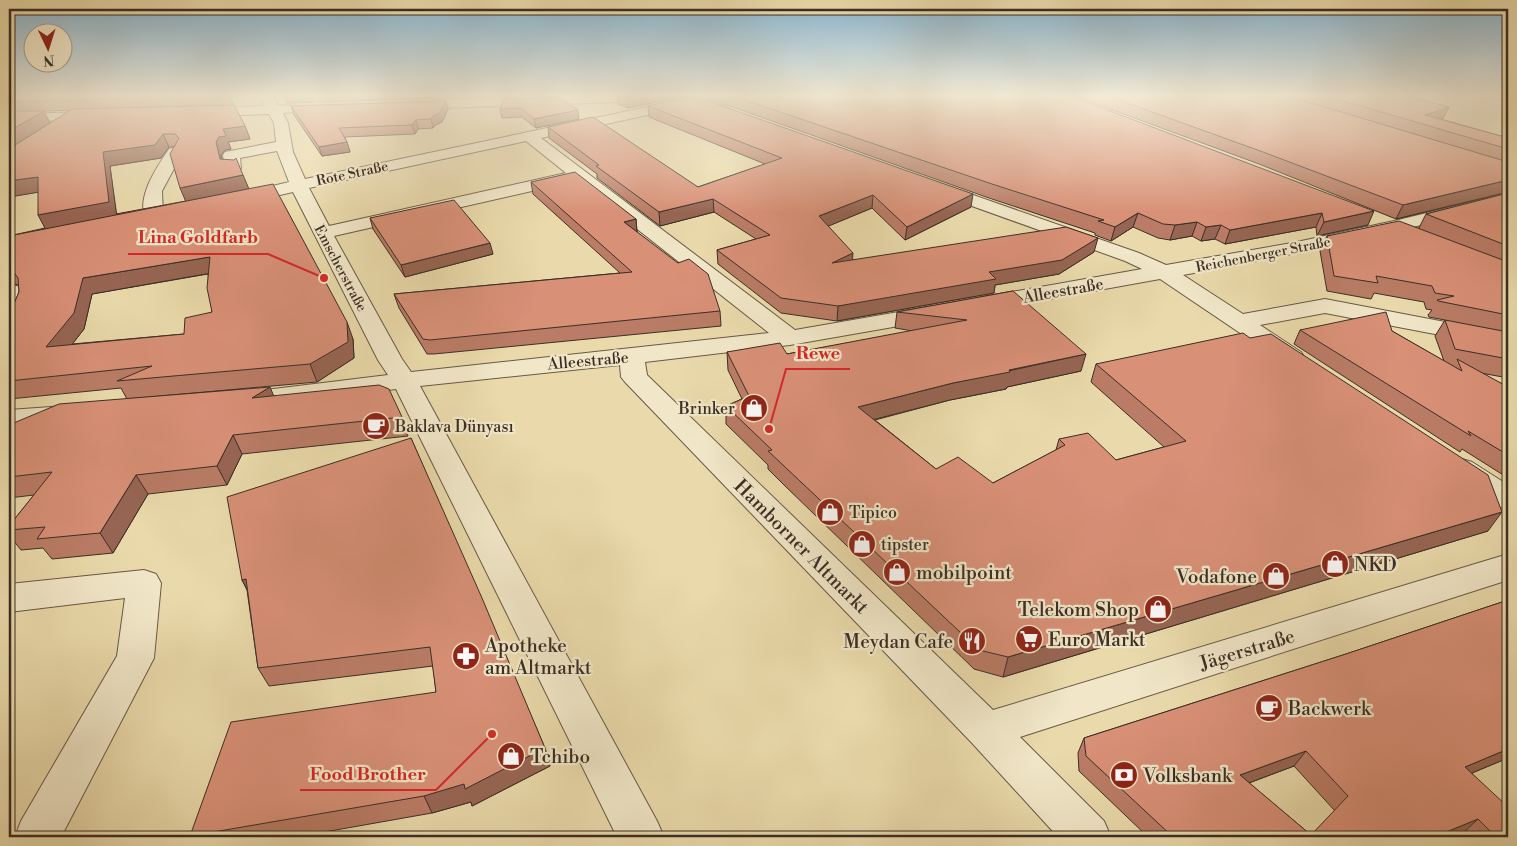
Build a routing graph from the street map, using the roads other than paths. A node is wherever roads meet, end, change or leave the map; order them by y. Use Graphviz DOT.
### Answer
graph roads {
  1 [pos="268,134"];
  2 [pos="282,134"];
  3 [pos="535,134"];
  4 [pos="529,136"];
  5 [pos="282,150"];
  6 [pos="175,152"];
  7 [pos="233,168"];
  8 [pos="579,176"];
  9 [pos="918,180"];
  10 [pos="298,185"];
  11 [pos="1508,198"];
  12 [pos="219,204"];
  13 [pos="172,213"];
  14 [pos="154,216"];
  15 [pos="1368,216"];
  16 [pos="135,220"];
  17 [pos="1395,227"];
  18 [pos="323,233"];
  19 [pos="1421,238"];
  20 [pos="1164,272"];
  21 [pos="9,291"];
  22 [pos="15,315"];
  23 [pos="1238,322"];
  24 [pos="790,338"];
  25 [pos="1508,341"];
  26 [pos="632,356"];
  27 [pos="1312,370"];
  28 [pos="404,380"];
  29 [pos="243,400"];
  30 [pos="92,412"];
  31 [pos="11,420"];
  32 [pos="1443,456"];
  33 [pos="1508,499"];
  34 [pos="1508,567"];
  35 [pos="9,598"];
  36 [pos="986,730"];
  37 [pos="41,830"];
  38 [pos="641,837"];
  39 [pos="1088,837"];
  1 -- 5 [label="street, Emscherstraße"];
  2 -- 5 [label="street, Emscherstraße"];
  3 -- 4 [label="street, Rote Straße"];
  4 -- 8 [label="street"];
  4 -- 10 [label="street, Rote Straße"];
  5 -- 7 [label="street"];
  5 -- 10 [label="street, Emscherstraße"];
  6 -- 14 [label="street"];
  8 -- 18 [label="street"];
  8 -- 24 [label="street"];
  9 -- 20 [label="street"];
  10 -- 12 [label="street, Rote Straße"];
  10 -- 18 [label="street, Emscherstraße"];
  11 -- 17 [label="street, Reichenberger Straße"];
  13 -- 14 [label="street"];
  14 -- 16 [label="street"];
  15 -- 17 [label="street"];
  17 -- 19 [label="street"];
  17 -- 20 [label="street, Reichenberger Straße"];
  18 -- 28 [label="street, Emscherstraße"];
  20 -- 23 [label="street"];
  20 -- 24 [label="street, Alleestraße"];
  21 -- 22 [label="street"];
  23 -- 25 [label="street"];
  23 -- 27 [label="street"];
  24 -- 26 [label="street, Alleestraße"];
  26 -- 28 [label="street, Alleestraße"];
  26 -- 36 [label="street, Hamborner Altmarkt"];
  28 -- 29 [label="street, Alleestraße"];
  28 -- 38 [label="street"];
  30 -- 31 [label="street"];
  32 -- 33 [label="street"];
  34 -- 36 [label="street, Jägerstraße"];
  35 -- 37 [label="street"];
  36 -- 39 [label="street, Hamborner Altmarkt"];
}
